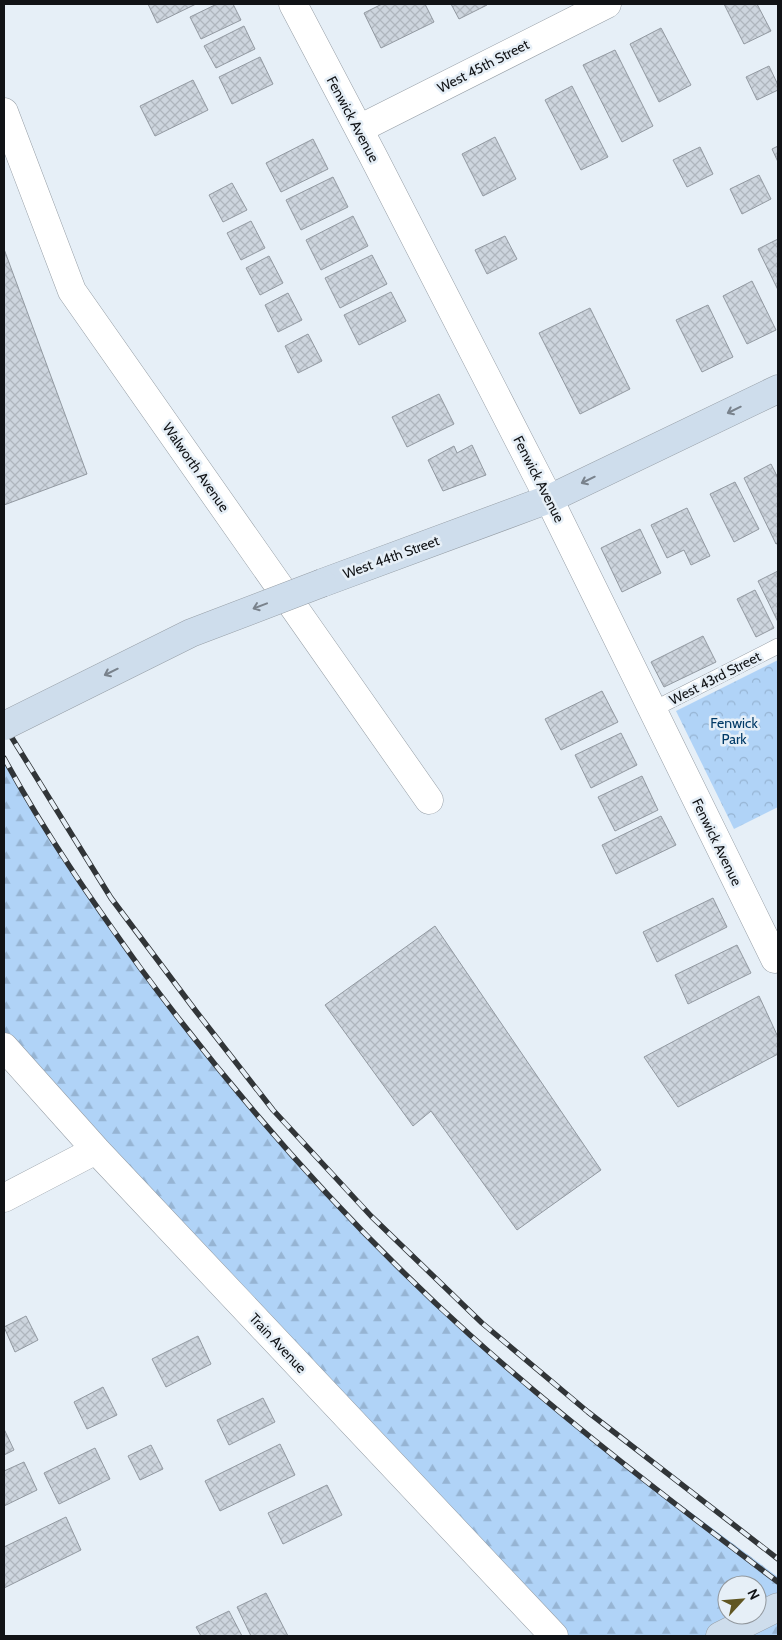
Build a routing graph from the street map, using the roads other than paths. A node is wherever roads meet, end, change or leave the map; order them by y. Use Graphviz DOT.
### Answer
graph roads {
  1 [pos="293,4"];
  2 [pos="607,4"];
  3 [pos="4,112"];
  4 [pos="358,129"];
  5 [pos="778,389"];
  6 [pos="549,499"];
  7 [pos="778,646"];
  8 [pos="652,710"];
  9 [pos="4,726"];
  10 [pos="429,800"];
  11 [pos="775,959"];
  12 [pos="4,1047"];
  13 [pos="96,1150"];
  14 [pos="4,1198"];
  15 [pos="778,1607"];
  16 [pos="554,1636"];
  17 [pos="720,1636"];
  1 -- 4 [label="street, Fenwick Avenue"];
  2 -- 4 [label="street, West 45th Street"];
  3 -- 10 [label="street, Walworth Avenue"];
  4 -- 6 [label="street, Fenwick Avenue"];
  5 -- 6 [label="street, West 44th Street, one-way"];
  6 -- 8 [label="street, Fenwick Avenue"];
  6 -- 9 [label="street, West 44th Street, one-way, bridge"];
  7 -- 8 [label="lane, West 43rd Street"];
  8 -- 11 [label="street, Fenwick Avenue"];
  12 -- 13 [label="street, Train Avenue"];
  13 -- 14 [label="street"];
  13 -- 16 [label="street, Train Avenue"];
  15 -- 17 [label="street"];
}
